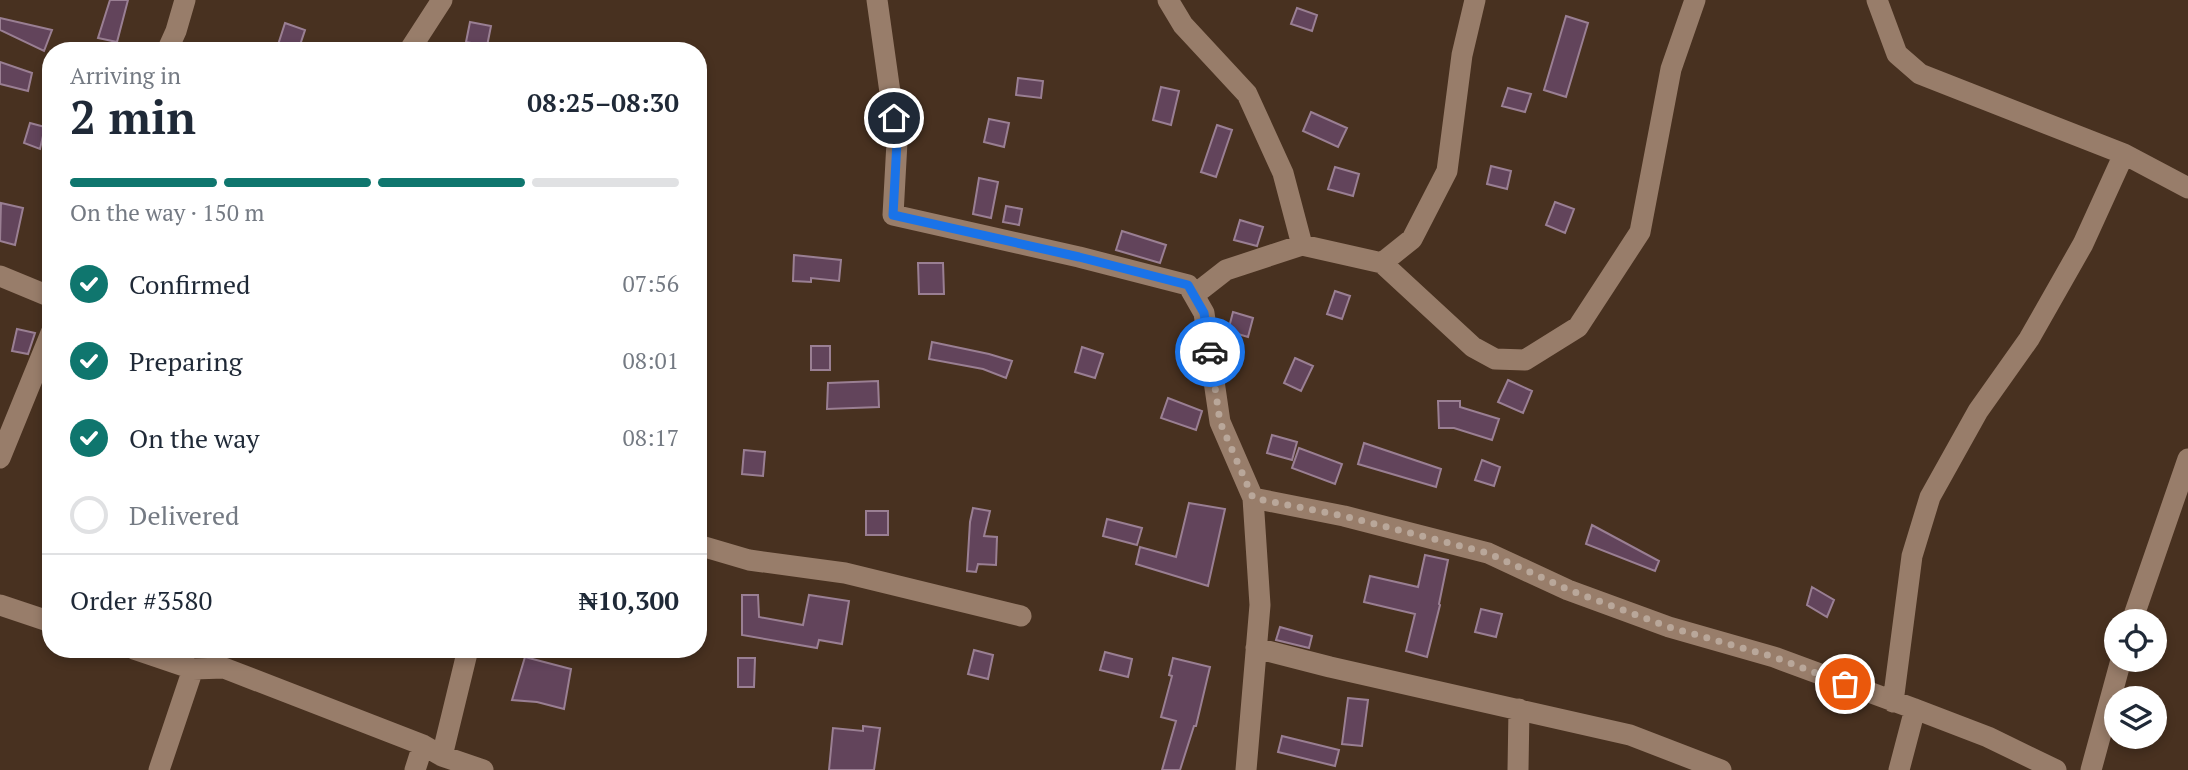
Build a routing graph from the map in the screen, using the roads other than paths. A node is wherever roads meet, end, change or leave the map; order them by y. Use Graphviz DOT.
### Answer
graph roads {
  1 [pos="185,0"];
  2 [pos="442,0"];
  3 [pos="877,0"];
  4 [pos="1168,0"];
  5 [pos="1475,0"];
  6 [pos="1695,0"];
  7 [pos="1877,0"];
  8 [pos="171,42"];
  9 [pos="416,42"];
  10 [pos="2124,154"];
  11 [pos="2188,188"];
  12 [pos="1302,244"];
  13 [pos="1382,263"];
  14 [pos="0,276"];
  15 [pos="42,293"];
  16 [pos="1194,295"];
  17 [pos="42,355"];
  18 [pos="0,458"];
  19 [pos="2188,459"];
  20 [pos="1253,498"];
  21 [pos="707,548"];
  22 [pos="0,605"];
  23 [pos="2136,609"];
  24 [pos="1021,616"];
  25 [pos="42,619"];
  26 [pos="1256,648"];
  27 [pos="160,658"];
  28 [pos="466,658"];
  29 [pos="228,659"];
  30 [pos="192,669"];
  31 [pos="2118,672"];
  32 [pos="1892,702"];
  33 [pos="1519,709"];
  34 [pos="1914,709"];
  35 [pos="423,745"];
  36 [pos="442,756"];
  37 [pos="159,770"];
  38 [pos="415,770"];
  39 [pos="483,770"];
  40 [pos="1246,770"];
  41 [pos="1518,770"];
  42 [pos="1721,770"];
  43 [pos="1899,770"];
  44 [pos="2056,770"];
  45 [pos="2091,770"];
  1 -- 8 [label="street"];
  2 -- 9 [label="street"];
  3 -- 16 [label="street"];
  4 -- 12 [label="street"];
  5 -- 13 [label="street"];
  6 -- 13 [label="street"];
  7 -- 10 [label="street"];
  10 -- 11 [label="street"];
  10 -- 32 [label="street"];
  12 -- 13 [label="street"];
  12 -- 16 [label="street"];
  14 -- 15 [label="street"];
  16 -- 20 [label="street"];
  17 -- 18 [label="street"];
  19 -- 23 [label="street"];
  20 -- 26 [label="street"];
  20 -- 32 [label="street"];
  21 -- 24 [label="street"];
  22 -- 25 [label="street"];
  26 -- 33 [label="street"];
  26 -- 40 [label="street"];
  27 -- 30 [label="street"];
  28 -- 36 [label="street"];
  29 -- 30 [label="street"];
  29 -- 35 [label="street"];
  30 -- 37 [label="street"];
  31 -- 45 [label="street"];
  32 -- 34 [label="street"];
  33 -- 41 [label="street"];
  33 -- 42 [label="street"];
  34 -- 43 [label="street"];
  34 -- 44 [label="street"];
  35 -- 36 [label="street"];
  35 -- 38 [label="street"];
  36 -- 39 [label="street"];
}
